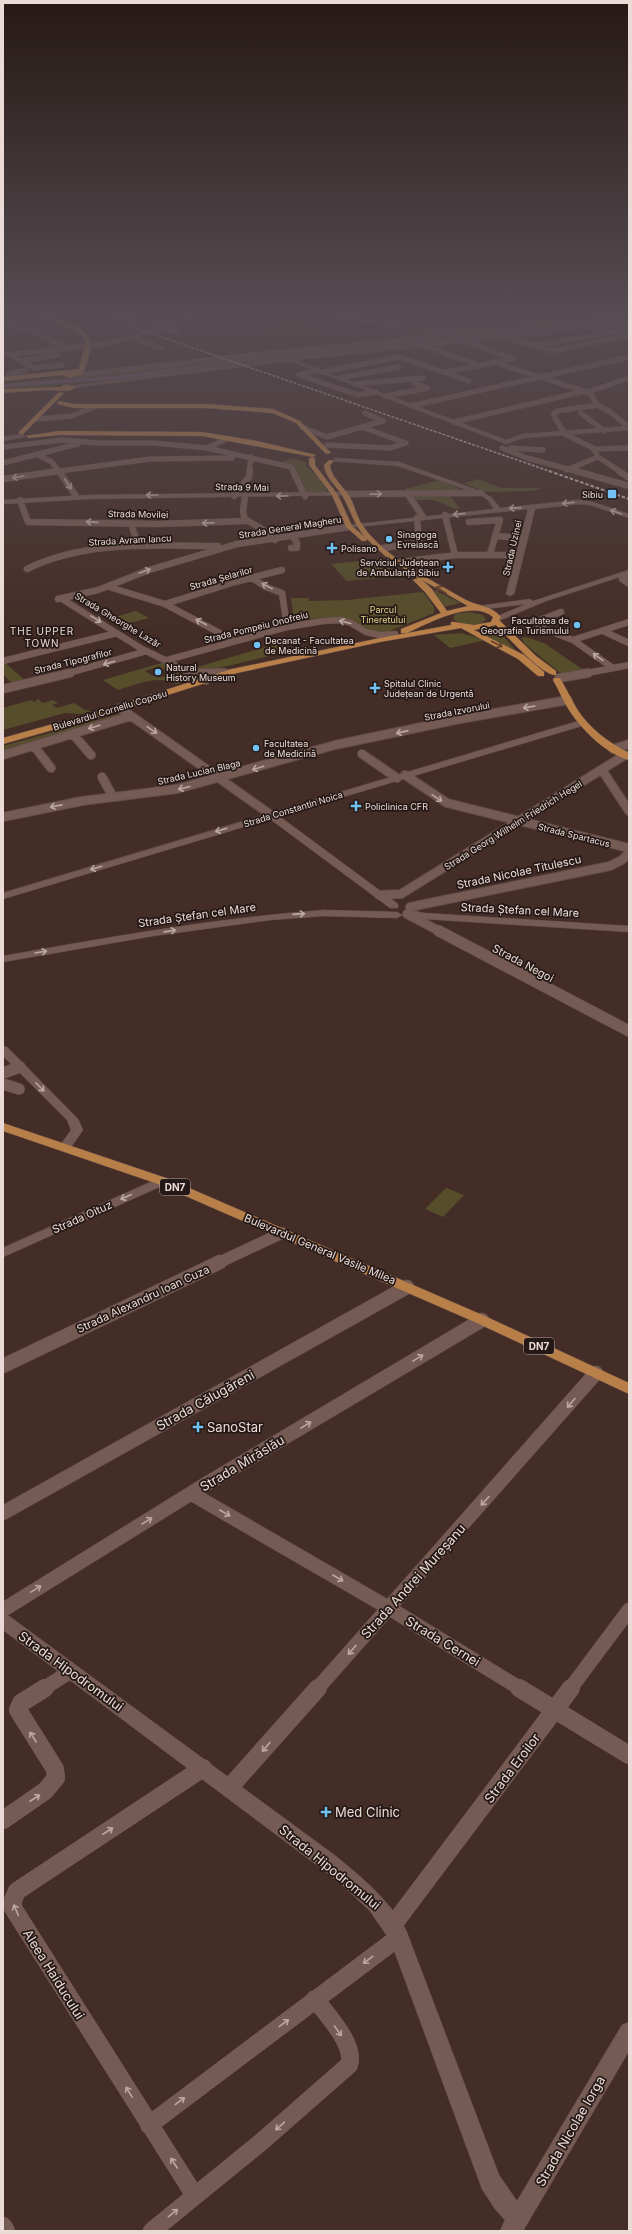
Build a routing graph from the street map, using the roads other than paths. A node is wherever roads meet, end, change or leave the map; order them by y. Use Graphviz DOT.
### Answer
graph roads {
  1 [pos="40,419"];
  2 [pos="293,419"];
  3 [pos="379,419"];
  4 [pos="447,419"];
  5 [pos="466,419"];
  6 [pos="556,419"];
  7 [pos="590,419"];
  8 [pos="619,419"];
  9 [pos="454,422"];
  10 [pos="362,426"];
  11 [pos="302,427"];
  12 [pos="629,428"];
  13 [pos="604,431"];
  14 [pos="321,433"];
  15 [pos="336,433"];
  16 [pos="25,434"];
  17 [pos="565,434"];
  18 [pos="106,435"];
  19 [pos="327,437"];
  20 [pos="229,438"];
  21 [pos="3,439"];
  22 [pos="88,442"];
  23 [pos="506,442"];
  24 [pos="3,447"];
  25 [pos="207,448"];
  26 [pos="502,448"];
  27 [pos="629,448"];
  28 [pos="594,449"];
  29 [pos="327,450"];
  30 [pos="543,450"];
  31 [pos="36,454"];
  32 [pos="251,457"];
  33 [pos="598,457"];
  34 [pos="207,458"];
  35 [pos="316,459"];
  36 [pos="335,459"];
  37 [pos="3,463"];
  38 [pos="566,470"];
  39 [pos="60,471"];
  40 [pos="629,472"];
  41 [pos="621,473"];
  42 [pos="594,477"];
  43 [pos="629,478"];
  44 [pos="3,479"];
  45 [pos="629,486"];
  46 [pos="407,493"];
  47 [pos="481,493"];
  48 [pos="345,494"];
  49 [pos="335,495"];
  50 [pos="76,496"];
  51 [pos="234,496"];
  52 [pos="245,496"];
  53 [pos="305,496"];
  54 [pos="20,500"];
  55 [pos="3,502"];
  56 [pos="532,507"];
  57 [pos="498,510"];
  58 [pos="445,515"];
  59 [pos="629,516"];
  60 [pos="420,518"];
  61 [pos="246,521"];
  62 [pos="469,522"];
  63 [pos="131,524"];
  64 [pos="358,525"];
  65 [pos="349,527"];
  66 [pos="495,536"];
  67 [pos="293,537"];
  68 [pos="524,538"];
  69 [pos="275,540"];
  70 [pos="237,544"];
  71 [pos="139,546"];
  72 [pos="205,546"];
  73 [pos="291,548"];
  74 [pos="374,548"];
  75 [pos="383,548"];
  76 [pos="209,552"];
  77 [pos="490,554"];
  78 [pos="455,555"];
  79 [pos="520,555"];
  80 [pos="401,562"];
  81 [pos="27,569"];
  82 [pos="282,570"];
  83 [pos="628,574"];
  84 [pos="252,578"];
  85 [pos="629,584"];
  86 [pos="109,587"];
  87 [pos="512,596"];
  88 [pos="60,599"];
  89 [pos="543,599"];
  90 [pos="165,604"];
  91 [pos="477,608"];
  92 [pos="561,612"];
  93 [pos="446,615"];
  94 [pos="496,621"];
  95 [pos="629,622"];
  96 [pos="461,626"];
  97 [pos="287,627"];
  98 [pos="603,631"];
  99 [pos="117,633"];
  100 [pos="395,634"];
  101 [pos="380,640"];
  102 [pos="573,640"];
  103 [pos="235,641"];
  104 [pos="629,643"];
  105 [pos="147,651"];
  106 [pos="4,659"];
  107 [pos="167,660"];
  108 [pos="629,665"];
  109 [pos="613,668"];
  110 [pos="188,670"];
  111 [pos="235,671"];
  112 [pos="556,677"];
  113 [pos="206,680"];
  114 [pos="186,686"];
  115 [pos="3,689"];
  116 [pos="568,700"];
  117 [pos="120,708"];
  118 [pos="131,716"];
  119 [pos="582,723"];
  120 [pos="73,734"];
  121 [pos="3,740"];
  122 [pos="350,743"];
  123 [pos="629,744"];
  124 [pos="34,746"];
  125 [pos="613,748"];
  126 [pos="362,754"];
  127 [pos="91,755"];
  128 [pos="3,756"];
  129 [pos="627,756"];
  130 [pos="51,768"];
  131 [pos="602,770"];
  132 [pos="401,777"];
  133 [pos="102,778"];
  134 [pos="222,778"];
  135 [pos="113,797"];
  136 [pos="629,811"];
  137 [pos="271,815"];
  138 [pos="3,817"];
  139 [pos="520,821"];
  140 [pos="629,848"];
  141 [pos="629,853"];
  142 [pos="379,895"];
  143 [pos="3,896"];
  144 [pos="403,908"];
  145 [pos="629,929"];
  146 [pos="3,959"];
  147 [pos="629,1031"];
  148 [pos="3,1049"];
  149 [pos="20,1067"];
  150 [pos="3,1073"];
  151 [pos="3,1084"];
  152 [pos="19,1090"];
  153 [pos="3,1127"];
  154 [pos="65,1147"];
  155 [pos="162,1181"];
  156 [pos="282,1233"];
  157 [pos="3,1253"];
  158 [pos="407,1287"];
  159 [pos="482,1320"];
  160 [pos="3,1366"];
  161 [pos="596,1373"];
  162 [pos="629,1389"];
  163 [pos="192,1494"];
  164 [pos="3,1513"];
  165 [pos="389,1608"];
  166 [pos="3,1610"];
  167 [pos="629,1610"];
  168 [pos="3,1621"];
  169 [pos="71,1671"];
  170 [pos="556,1710"];
  171 [pos="629,1755"];
  172 [pos="203,1768"];
  173 [pos="229,1788"];
  174 [pos="3,1820"];
  175 [pos="396,1931"];
  176 [pos="315,1999"];
  177 [pos="629,2032"];
  178 [pos="149,2125"];
  179 [pos="195,2196"];
  180 [pos="516,2224"];
  181 [pos="3,2226"];
  182 [pos="6,2231"];
  183 [pos="152,2231"];
  1 -- 16 [label="main road"];
  2 -- 11 [label="main road"];
  3 -- 10 [label="street"];
  4 -- 9 [label="street"];
  5 -- 9 [label="street"];
  6 -- 17 [label="street"];
  7 -- 13 [label="street"];
  8 -- 12 [label="street"];
  9 -- 23 [label="street"];
  10 -- 15 [label="street"];
  10 -- 29 [label="street"];
  11 -- 14 [label="street"];
  11 -- 29 [label="main road"];
  12 -- 13 [label="street"];
  13 -- 17 [label="street"];
  14 -- 15 [label="street"];
  14 -- 19 [label="street"];
  15 -- 19 [label="street"];
  16 -- 18 [label="main road"];
  16 -- 21 [label="street"];
  17 -- 23 [label="street"];
  17 -- 28 [label="street"];
  18 -- 20 [label="main road"];
  18 -- 22 [label="street"];
  19 -- 29 [label="street"];
  20 -- 25 [label="street"];
  20 -- 35 [label="main road"];
  22 -- 24 [label="street"];
  22 -- 25 [label="street"];
  22 -- 31 [label="street"];
  23 -- 26 [label="street"];
  25 -- 32 [label="street"];
  25 -- 34 [label="street"];
  26 -- 30 [label="street"];
  26 -- 38 [label="street"];
  27 -- 28 [label="street"];
  28 -- 33 [label="street"];
  29 -- 35 [label="main road"];
  29 -- 36 [label="main road"];
  31 -- 37 [label="street"];
  31 -- 39 [label="street"];
  32 -- 34 [label="street"];
  32 -- 51 [label="street"];
  32 -- 53 [label="street"];
  33 -- 38 [label="street"];
  33 -- 41 [label="street"];
  34 -- 39 [label="street"];
  35 -- 36 [label="main road"];
  35 -- 49 [label="main road"];
  36 -- 47 [label="street"];
  36 -- 48 [label="main road"];
  38 -- 42 [label="street"];
  39 -- 44 [label="street, one-way"];
  39 -- 50 [label="street, one-way"];
  40 -- 41 [label="street"];
  41 -- 42 [label="street"];
  41 -- 43 [label="street"];
  42 -- 45 [label="street"];
  46 -- 47 [label="street, Strada 9 Mai"];
  48 -- 46 [label="street, Strada 9 Mai, one-way"];
  46 -- 60 [label="street"];
  47 -- 57 [label="street"];
  48 -- 49 [label="street, Strada 9 Mai"];
  48 -- 64 [label="main road"];
  49 -- 53 [label="street, Strada 9 Mai"];
  49 -- 65 [label="main road"];
  51 -- 50 [label="street, Strada 9 Mai, one-way"];
  50 -- 54 [label="street, Strada 9 Mai"];
  51 -- 52 [label="street, Strada 9 Mai"];
  53 -- 52 [label="street, Strada 9 Mai, one-way"];
  52 -- 61 [label="street"];
  54 -- 55 [label="street, Strada 9 Mai"];
  63 -- 54 [label="street, Strada Movilei, one-way"];
  56 -- 57 [label="street, Strada General Magheru, one-way"];
  59 -- 56 [label="street, Strada General Magheru, one-way"];
  56 -- 68 [label="street, Strada Uzinei"];
  57 -- 58 [label="street, Strada General Magheru, one-way"];
  58 -- 60 [label="street, Strada General Magheru"];
  58 -- 78 [label="street"];
  60 -- 64 [label="street, Strada General Magheru"];
  60 -- 75 [label="street"];
  61 -- 63 [label="street, Strada Movilei, one-way"];
  61 -- 69 [label="street"];
  62 -- 66 [label="street"];
  63 -- 71 [label="street"];
  64 -- 65 [label="street, Strada General Magheru"];
  64 -- 75 [label="main road"];
  65 -- 67 [label="street, Strada General Magheru"];
  65 -- 74 [label="main road"];
  66 -- 68 [label="street"];
  66 -- 77 [label="street"];
  67 -- 69 [label="street, Strada General Magheru"];
  67 -- 73 [label="street"];
  68 -- 79 [label="street, Strada Uzinei"];
  69 -- 70 [label="street, Strada General Magheru"];
  70 -- 72 [label="street, Strada Avram Iancu"];
  70 -- 76 [label="street, Strada General Magheru"];
  71 -- 72 [label="street, Strada Avram Iancu"];
  71 -- 81 [label="street, Strada Avram Iancu"];
  72 -- 76 [label="street"];
  74 -- 75 [label="main road"];
  74 -- 93 [label="main road"];
  75 -- 80 [label="main road"];
  86 -- 76 [label="street, Strada General Magheru, one-way"];
  77 -- 78 [label="street"];
  77 -- 79 [label="street"];
  78 -- 80 [label="street"];
  79 -- 87 [label="street, Strada Uzinei"];
  91 -- 80 [label="main road, one-way"];
  82 -- 84 [label="street, Strada Șelarilor"];
  83 -- 85 [label="street"];
  83 -- 89 [label="street, Bulevardul Corneliu Coposu"];
  84 -- 90 [label="street, Strada Șelarilor"];
  97 -- 84 [label="street, one-way"];
  86 -- 88 [label="street, Strada General Magheru"];
  86 -- 90 [label="street"];
  87 -- 89 [label="street, Bulevardul Corneliu Coposu"];
  87 -- 91 [label="street, Bulevardul Corneliu Coposu"];
  88 -- 99 [label="street, Strada Gheorghe Lazăr, one-way"];
  89 -- 94 [label="street, Bulevardul Corneliu Coposu"];
  103 -- 90 [label="street, one-way"];
  91 -- 93 [label="main road, Bulevardul Corneliu Coposu"];
  91 -- 94 [label="main road, Bulevardul Corneliu Coposu"];
  92 -- 102 [label="street"];
  93 -- 96 [label="main road"];
  93 -- 100 [label="main road, Bulevardul Corneliu Coposu"];
  94 -- 96 [label="main road, Bulevardul Corneliu Coposu"];
  94 -- 112 [label="main road"];
  95 -- 98 [label="street"];
  96 -- 101 [label="main road, Bulevardul Corneliu Coposu"];
  96 -- 112 [label="main road, one-way"];
  100 -- 97 [label="street, Strada Pompeiu Onofreiu, one-way"];
  97 -- 103 [label="street, Strada Pompeiu Onofreiu"];
  98 -- 102 [label="street"];
  98 -- 104 [label="street"];
  99 -- 105 [label="street, Strada Gheorghe Lazăr"];
  99 -- 106 [label="street"];
  100 -- 101 [label="main road, Bulevardul Corneliu Coposu"];
  101 -- 111 [label="main road, Bulevardul Corneliu Coposu"];
  109 -- 102 [label="street, one-way"];
  103 -- 107 [label="street, Strada Pompeiu Onofreiu"];
  105 -- 107 [label="street, Strada Gheorghe Lazăr"];
  105 -- 115 [label="street, Strada Tipografilor, one-way"];
  107 -- 110 [label="street, Strada Gheorghe Lazăr"];
  108 -- 109 [label="street"];
  109 -- 112 [label="street"];
  110 -- 111 [label="street"];
  110 -- 113 [label="street, Strada Gheorghe Lazăr"];
  110 -- 114 [label="street"];
  111 -- 113 [label="main road, Bulevardul Corneliu Coposu"];
  112 -- 116 [label="main road"];
  113 -- 114 [label="main road, Bulevardul Corneliu Coposu"];
  114 -- 117 [label="main road, Bulevardul Corneliu Coposu"];
  116 -- 119 [label="main road"];
  116 -- 122 [label="street, Strada Izvorului, one-way"];
  117 -- 118 [label="street"];
  117 -- 121 [label="main road, Bulevardul Corneliu Coposu"];
  118 -- 120 [label="street, one-way"];
  118 -- 134 [label="street, one-way"];
  119 -- 125 [label="main road"];
  119 -- 132 [label="street, Strada Constantin Noica"];
  120 -- 124 [label="street"];
  120 -- 127 [label="street"];
  122 -- 134 [label="street, Strada Lucian Blaga, one-way"];
  123 -- 125 [label="street"];
  124 -- 128 [label="street"];
  124 -- 130 [label="street"];
  125 -- 129 [label="main road"];
  126 -- 132 [label="street, Strada Spartacus"];
  129 -- 131 [label="street, Strada Georg Wilhelm Friedrich Hegel"];
  131 -- 136 [label="street"];
  131 -- 139 [label="street, Strada Georg Wilhelm Friedrich Hegel"];
  132 -- 137 [label="street, Strada Constantin Noica"];
  132 -- 139 [label="street, Strada Spartacus, one-way"];
  133 -- 135 [label="street"];
  134 -- 135 [label="street, Strada Lucian Blaga, one-way"];
  134 -- 137 [label="street"];
  135 -- 138 [label="street, Strada Lucian Blaga, one-way"];
  137 -- 142 [label="street"];
  137 -- 143 [label="street, Strada Constantin Noica, one-way"];
  139 -- 140 [label="street, Strada Spartacus"];
  139 -- 144 [label="street, Strada Georg Wilhelm Friedrich Hegel"];
  141 -- 144 [label="street, Strada Nicolae Titulescu"];
  142 -- 144 [label="street"];
  142 -- 144 [label="street, Strada Georg Wilhelm Friedrich Hegel"];
  144 -- 145 [label="street, Strada Ștefan cel Mare"];
  146 -- 144 [label="street, Strada Ștefan cel Mare, one-way"];
  144 -- 147 [label="street, Strada Negoi"];
  148 -- 149 [label="street"];
  149 -- 150 [label="street"];
  149 -- 154 [label="street, one-way"];
  151 -- 152 [label="street"];
  153 -- 154 [label="main road, Bulevardul General Vasile Milea / DN7"];
  154 -- 155 [label="main road, Bulevardul General Vasile Milea / DN7"];
  155 -- 156 [label="main road, Bulevardul General Vasile Milea / DN7"];
  155 -- 157 [label="street, Strada Oituz, one-way"];
  156 -- 158 [label="main road, Bulevardul General Vasile Milea / DN7"];
  156 -- 160 [label="street, Strada Alexandru Ioan Cuza"];
  158 -- 159 [label="main road, Bulevardul General Vasile Milea / DN7"];
  158 -- 164 [label="street, Strada Călugăreni"];
  159 -- 161 [label="main road, Bulevardul General Vasile Milea / DN7"];
  163 -- 159 [label="street, Strada Mirăslău, one-way"];
  161 -- 162 [label="main road, Bulevardul General Vasile Milea / DN7"];
  161 -- 165 [label="street, Strada Andrei Mureșanu, one-way"];
  163 -- 165 [label="street, Strada Cernei, one-way"];
  166 -- 163 [label="street, Strada Mirăslău, one-way"];
  165 -- 170 [label="street, Strada Cernei"];
  165 -- 173 [label="street, Strada Andrei Mureșanu, one-way"];
  167 -- 170 [label="street, Strada Eroilor"];
  168 -- 169 [label="street, Strada Hipodromului"];
  169 -- 172 [label="street, Strada Hipodromului"];
  174 -- 169 [label="street, one-way"];
  170 -- 171 [label="street, Strada Cernei"];
  170 -- 175 [label="street, Strada Eroilor"];
  172 -- 173 [label="street, Strada Hipodromului"];
  178 -- 172 [label="street, Aleea Haiducului, one-way"];
  173 -- 175 [label="street, Strada Hipodromului"];
  175 -- 176 [label="street, Strada Eroilor, one-way"];
  175 -- 180 [label="street, Strada Hipodromului"];
  178 -- 176 [label="street, Strada Eroilor, one-way"];
  176 -- 179 [label="street, one-way"];
  177 -- 180 [label="street, Strada Nicolae Iorga"];
  179 -- 178 [label="street, Aleea Haiducului, one-way"];
  183 -- 179 [label="street, one-way"];
  181 -- 182 [label="street"];
}
